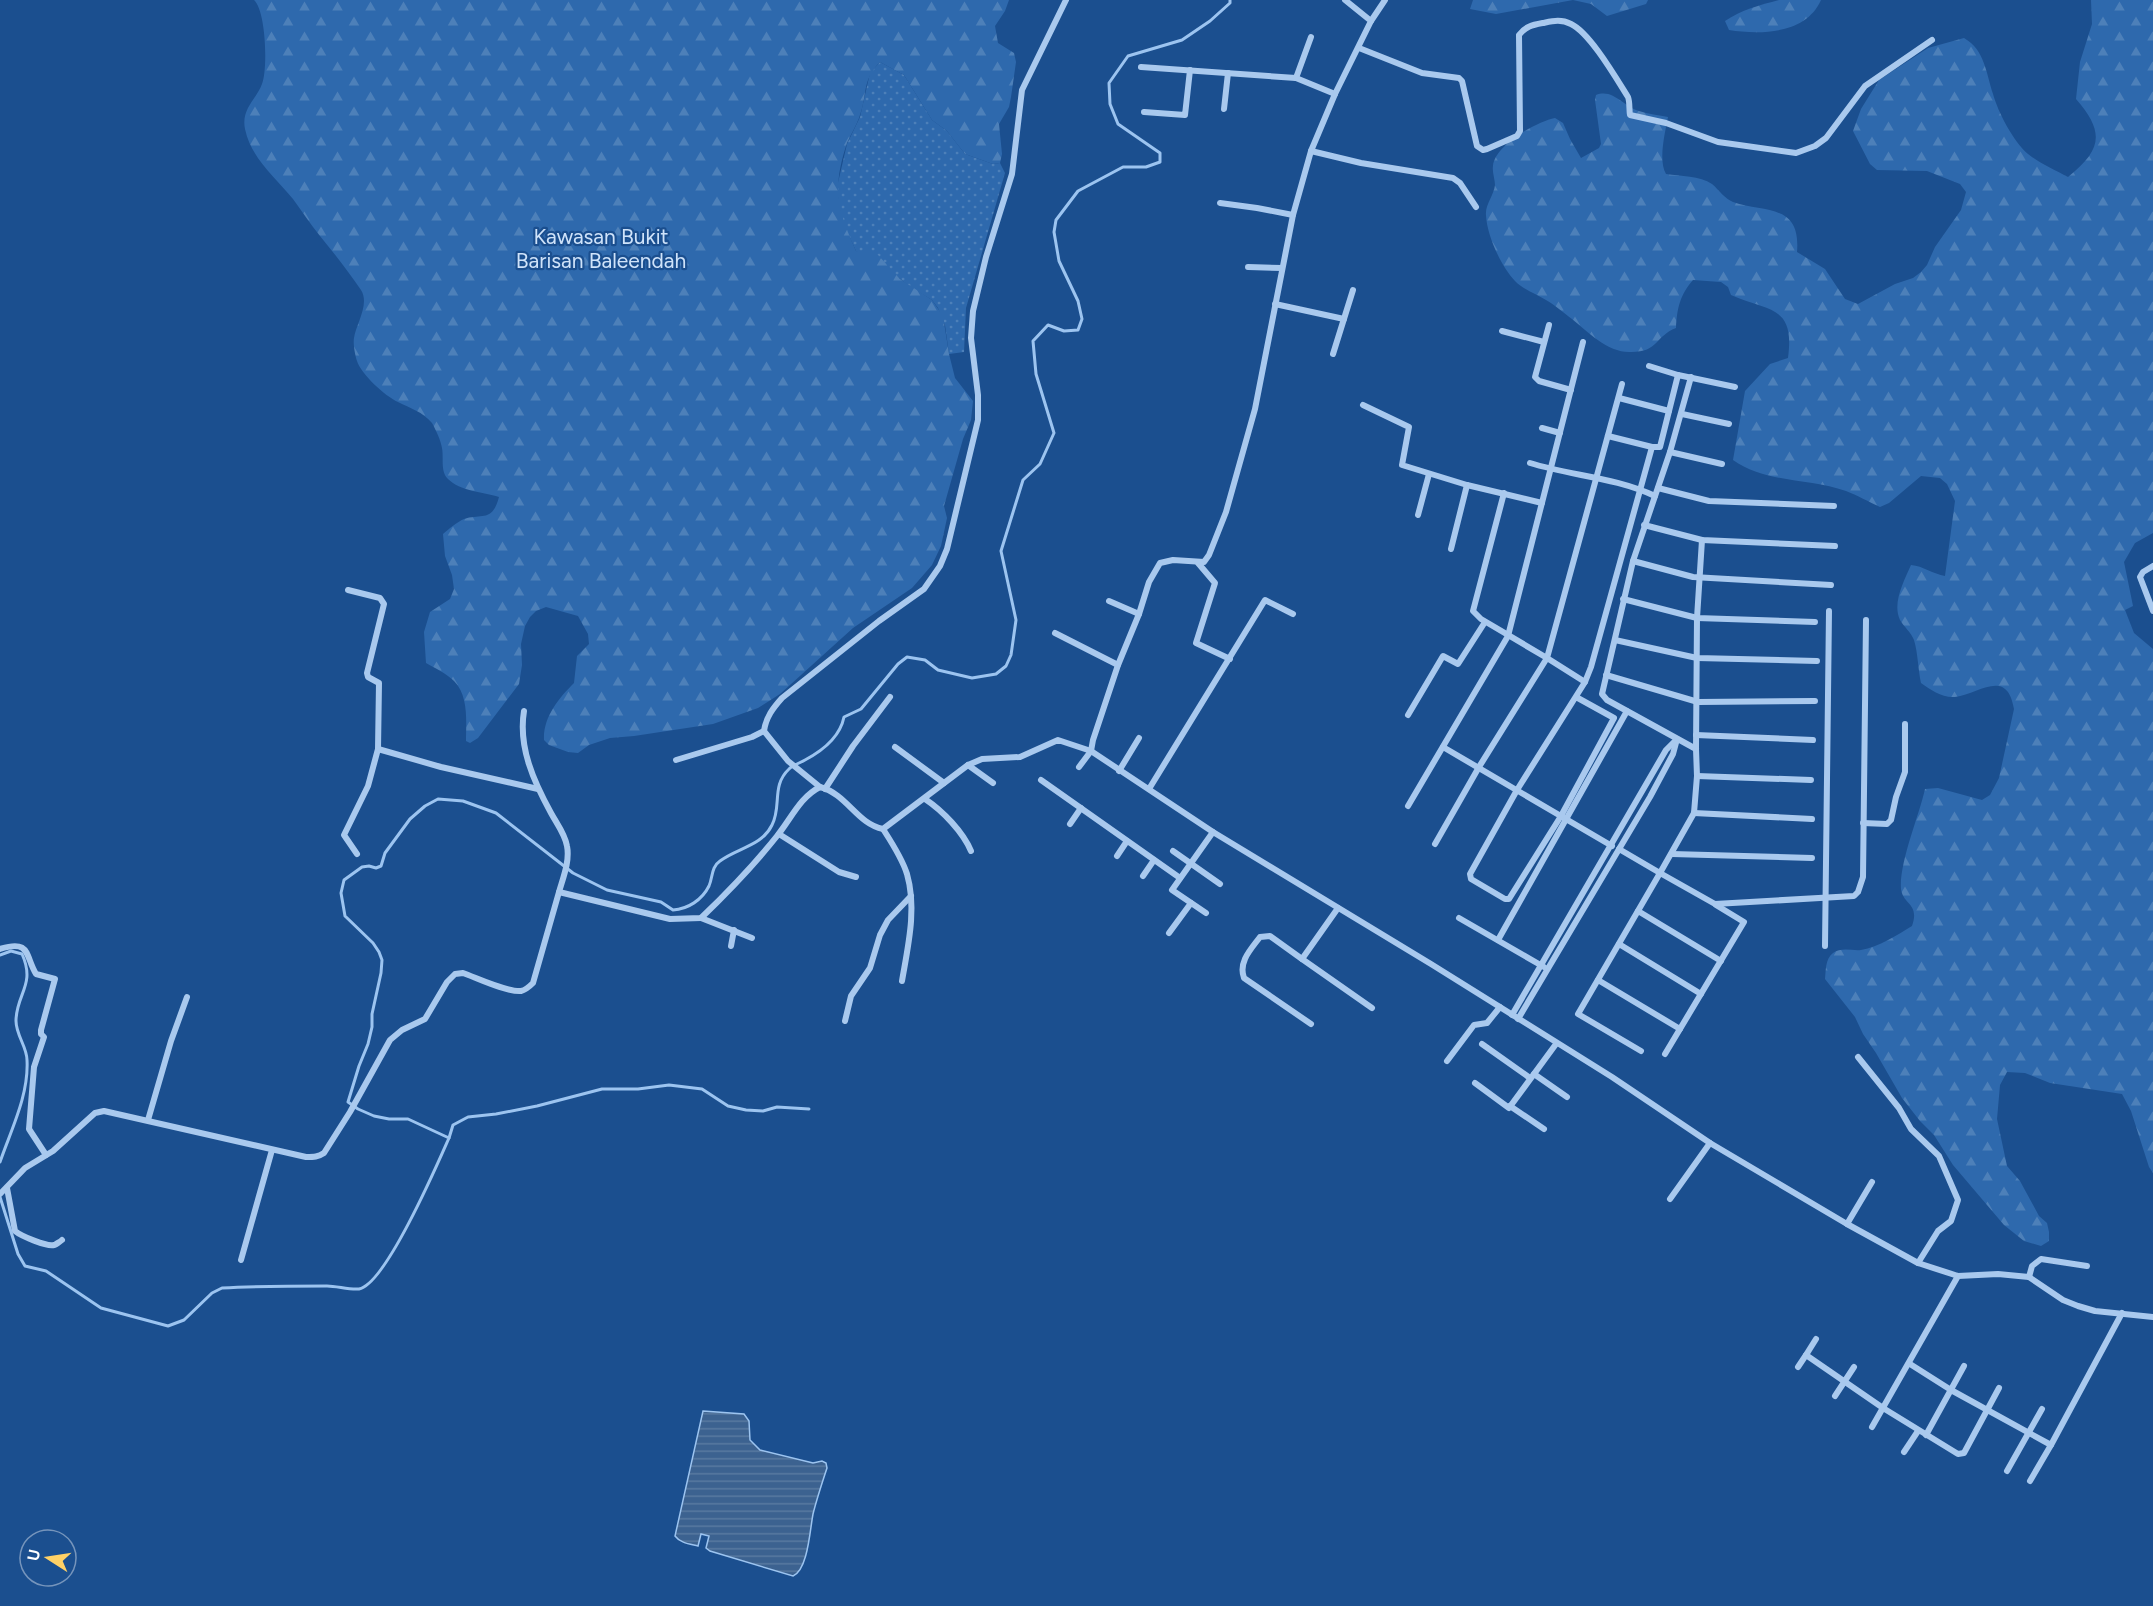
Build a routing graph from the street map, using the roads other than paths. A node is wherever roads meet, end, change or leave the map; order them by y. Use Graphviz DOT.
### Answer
graph roads {
  1 [pos="1066,0"];
  2 [pos="1345,0"];
  3 [pos="1385,0"];
  4 [pos="1371,21"];
  5 [pos="1311,37"];
  6 [pos="1932,40"];
  7 [pos="1359,48"];
  8 [pos="1141,67"];
  9 [pos="1190,70"];
  10 [pos="1228,73"];
  11 [pos="1296,78"];
  12 [pos="1335,94"];
  13 [pos="1224,109"];
  14 [pos="1144,112"];
  15 [pos="1311,151"];
  16 [pos="1220,203"];
  17 [pos="1476,207"];
  18 [pos="1293,215"];
  19 [pos="1248,267"];
  20 [pos="1282,268"];
  21 [pos="1353,290"];
  22 [pos="1275,304"];
  23 [pos="1344,319"];
  24 [pos="1549,325"];
  25 [pos="1502,331"];
  26 [pos="1544,342"];
  27 [pos="1583,342"];
  28 [pos="1333,354"];
  29 [pos="1649,366"];
  30 [pos="1677,375"];
  31 [pos="1691,377"];
  32 [pos="1622,384"];
  33 [pos="1735,387"];
  34 [pos="1571,390"];
  35 [pos="1619,398"];
  36 [pos="1363,405"];
  37 [pos="1669,411"];
  38 [pos="1682,414"];
  39 [pos="1729,424"];
  40 [pos="1542,428"];
  41 [pos="1560,433"];
  42 [pos="1608,436"];
  43 [pos="1652,447"];
  44 [pos="1670,452"];
  45 [pos="1530,463"];
  46 [pos="1722,464"];
  47 [pos="1552,469"];
  48 [pos="1429,474"];
  49 [pos="1597,476"];
  50 [pos="1467,485"];
  51 [pos="1658,488"];
  52 [pos="1641,489"];
  53 [pos="1504,493"];
  54 [pos="1655,496"];
  55 [pos="1542,503"];
  56 [pos="1834,506"];
  57 [pos="1418,515"];
  58 [pos="1644,525"];
  59 [pos="1702,540"];
  60 [pos="1835,546"];
  61 [pos="1451,549"];
  62 [pos="1632,561"];
  63 [pos="1198,562"];
  64 [pos="2153,566"];
  65 [pos="1699,578"];
  66 [pos="1831,585"];
  67 [pos="348,590"];
  68 [pos="1623,599"];
  69 [pos="1109,601"];
  70 [pos="2153,610"];
  71 [pos="1829,611"];
  72 [pos="1139,614"];
  73 [pos="1293,614"];
  74 [pos="1697,618"];
  75 [pos="1866,620"];
  76 [pos="1485,622"];
  77 [pos="1815,622"];
  78 [pos="1055,633"];
  79 [pos="1508,636"];
  80 [pos="1615,640"];
  81 [pos="1547,658"];
  82 [pos="1697,658"];
  83 [pos="1230,659"];
  84 [pos="1817,661"];
  85 [pos="1118,665"];
  86 [pos="1606,675"];
  87 [pos="1585,682"];
  88 [pos="890,697"];
  89 [pos="1576,697"];
  90 [pos="1815,701"];
  91 [pos="1698,702"];
  92 [pos="524,711"];
  93 [pos="1627,711"];
  94 [pos="1408,715"];
  95 [pos="1905,724"];
  96 [pos="764,731"];
  97 [pos="1696,735"];
  98 [pos="1139,738"];
  99 [pos="1677,739"];
  100 [pos="1813,740"];
  101 [pos="895,747"];
  102 [pos="1443,747"];
  103 [pos="378,749"];
  104 [pos="1696,749"];
  105 [pos="1091,751"];
  106 [pos="676,760"];
  107 [pos="968,765"];
  108 [pos="1079,767"];
  109 [pos="1479,767"];
  110 [pos="1119,771"];
  111 [pos="1697,776"];
  112 [pos="1041,780"];
  113 [pos="1811,780"];
  114 [pos="944,783"];
  115 [pos="993,783"];
  116 [pos="822,788"];
  117 [pos="538,789"];
  118 [pos="1149,789"];
  119 [pos="1518,790"];
  120 [pos="1642,793"];
  121 [pos="1650,797"];
  122 [pos="925,799"];
  123 [pos="1408,806"];
  124 [pos="1081,808"];
  125 [pos="1694,813"];
  126 [pos="1564,818"];
  127 [pos="1812,819"];
  128 [pos="1863,823"];
  129 [pos="1070,824"];
  130 [pos="883,829"];
  131 [pos="1213,832"];
  132 [pos="779,834"];
  133 [pos="1127,841"];
  134 [pos="1436,844"];
  135 [pos="1615,847"];
  136 [pos="971,851"];
  137 [pos="1173,851"];
  138 [pos="357,854"];
  139 [pos="1672,854"];
  140 [pos="1117,856"];
  141 [pos="1812,858"];
  142 [pos="1154,860"];
  143 [pos="1191,863"];
  144 [pos="1660,873"];
  145 [pos="1143,876"];
  146 [pos="856,877"];
  147 [pos="1180,878"];
  148 [pos="1220,884"];
  149 [pos="559,892"];
  150 [pos="911,896"];
  151 [pos="1825,898"];
  152 [pos="1191,903"];
  153 [pos="1715,904"];
  154 [pos="1338,908"];
  155 [pos="1638,911"];
  156 [pos="1206,914"];
  157 [pos="701,918"];
  158 [pos="1459,918"];
  159 [pos="734,930"];
  160 [pos="1169,933"];
  161 [pos="752,938"];
  162 [pos="1498,940"];
  163 [pos="1619,944"];
  164 [pos="731,946"];
  165 [pos="1825,946"];
  166 [pos="0,949"];
  167 [pos="1302,959"];
  168 [pos="1720,961"];
  169 [pos="1544,967"];
  170 [pos="1598,980"];
  171 [pos="902,981"];
  172 [pos="1701,994"];
  173 [pos="187,997"];
  174 [pos="1500,1007"];
  175 [pos="1372,1008"];
  176 [pos="1515,1017"];
  177 [pos="845,1021"];
  178 [pos="1311,1024"];
  179 [pos="1680,1029"];
  180 [pos="1482,1044"];
  181 [pos="1556,1044"];
  182 [pos="1641,1051"];
  183 [pos="1665,1054"];
  184 [pos="1858,1057"];
  185 [pos="1447,1061"];
  186 [pos="1532,1076"];
  187 [pos="1475,1083"];
  188 [pos="1567,1097"];
  189 [pos="1510,1106"];
  190 [pos="148,1120"];
  191 [pos="1544,1129"];
  192 [pos="1710,1143"];
  193 [pos="272,1150"];
  194 [pos="46,1155"];
  195 [pos="1872,1182"];
  196 [pos="4,1191"];
  197 [pos="1670,1199"];
  198 [pos="1847,1224"];
  199 [pos="62,1240"];
  200 [pos="241,1260"];
  201 [pos="1918,1263"];
  202 [pos="2087,1266"];
  203 [pos="1958,1276"];
  204 [pos="2028,1277"];
  205 [pos="2122,1313"];
  206 [pos="2153,1317"];
  207 [pos="1816,1339"];
  208 [pos="1806,1355"];
  209 [pos="1910,1364"];
  210 [pos="1964,1366"];
  211 [pos="1798,1367"];
  212 [pos="1854,1367"];
  213 [pos="1844,1382"];
  214 [pos="1999,1388"];
  215 [pos="1952,1390"];
  216 [pos="1835,1396"];
  217 [pos="1883,1408"];
  218 [pos="2042,1409"];
  219 [pos="1987,1410"];
  220 [pos="1872,1427"];
  221 [pos="1918,1431"];
  222 [pos="2028,1433"];
  223 [pos="1926,1435"];
  224 [pos="2051,1445"];
  225 [pos="1904,1452"];
  226 [pos="2007,1471"];
  227 [pos="2030,1481"];
  1 -- 96 [label="street"];
  2 -- 4 [label="street"];
  3 -- 4 [label="street"];
  4 -- 7 [label="street"];
  5 -- 11 [label="street"];
  6 -- 7 [label="street"];
  7 -- 12 [label="street"];
  8 -- 9 [label="street"];
  9 -- 10 [label="street"];
  9 -- 14 [label="street"];
  10 -- 11 [label="street"];
  10 -- 13 [label="street"];
  11 -- 12 [label="street"];
  12 -- 15 [label="street"];
  15 -- 17 [label="street"];
  15 -- 18 [label="street"];
  16 -- 18 [label="street"];
  18 -- 20 [label="street"];
  19 -- 20 [label="street"];
  20 -- 22 [label="street"];
  21 -- 23 [label="street"];
  22 -- 23 [label="street"];
  22 -- 63 [label="street"];
  23 -- 28 [label="street"];
  24 -- 26 [label="street"];
  25 -- 26 [label="street"];
  26 -- 34 [label="street"];
  27 -- 34 [label="street"];
  29 -- 30 [label="street"];
  30 -- 31 [label="street"];
  30 -- 37 [label="street"];
  31 -- 33 [label="street"];
  31 -- 38 [label="street"];
  32 -- 35 [label="street"];
  34 -- 41 [label="street"];
  35 -- 37 [label="street"];
  35 -- 42 [label="street"];
  36 -- 48 [label="street"];
  37 -- 43 [label="street"];
  38 -- 39 [label="street"];
  38 -- 44 [label="street"];
  40 -- 41 [label="street"];
  41 -- 47 [label="street"];
  42 -- 43 [label="street"];
  42 -- 49 [label="street"];
  43 -- 52 [label="street"];
  44 -- 46 [label="street"];
  44 -- 51 [label="street"];
  45 -- 47 [label="street"];
  47 -- 49 [label="street"];
  47 -- 55 [label="street"];
  48 -- 50 [label="street"];
  48 -- 57 [label="street"];
  49 -- 52 [label="street"];
  49 -- 81 [label="street"];
  50 -- 53 [label="street"];
  50 -- 61 [label="street"];
  51 -- 54 [label="street"];
  51 -- 56 [label="street"];
  52 -- 54 [label="street"];
  52 -- 87 [label="street"];
  53 -- 55 [label="street"];
  53 -- 76 [label="street"];
  54 -- 58 [label="street"];
  55 -- 79 [label="street"];
  58 -- 59 [label="street"];
  58 -- 62 [label="street"];
  59 -- 60 [label="street"];
  59 -- 65 [label="street"];
  62 -- 65 [label="street"];
  62 -- 68 [label="street"];
  63 -- 72 [label="street"];
  63 -- 83 [label="street"];
  64 -- 70 [label="street"];
  65 -- 66 [label="street"];
  65 -- 74 [label="street"];
  67 -- 103 [label="street"];
  68 -- 74 [label="street"];
  68 -- 80 [label="street"];
  69 -- 72 [label="street"];
  71 -- 151 [label="street"];
  72 -- 85 [label="street"];
  73 -- 83 [label="street"];
  74 -- 77 [label="street"];
  74 -- 82 [label="street"];
  75 -- 128 [label="street"];
  76 -- 79 [label="street"];
  76 -- 94 [label="street"];
  78 -- 85 [label="street"];
  79 -- 81 [label="street"];
  79 -- 102 [label="street"];
  80 -- 82 [label="street"];
  80 -- 86 [label="street"];
  81 -- 87 [label="street"];
  81 -- 109 [label="street"];
  82 -- 84 [label="street"];
  82 -- 91 [label="street"];
  83 -- 118 [label="street"];
  85 -- 105 [label="street"];
  86 -- 91 [label="street"];
  86 -- 93 [label="street"];
  87 -- 89 [label="street"];
  88 -- 116 [label="street"];
  89 -- 119 [label="street"];
  89 -- 126 [label="street"];
  90 -- 91 [label="street"];
  91 -- 97 [label="street"];
  92 -- 117 [label="street"];
  93 -- 99 [label="street"];
  93 -- 126 [label="street"];
  95 -- 128 [label="street"];
  96 -- 106 [label="street"];
  96 -- 116 [label="street"];
  97 -- 100 [label="street"];
  97 -- 104 [label="street"];
  98 -- 110 [label="street"];
  99 -- 104 [label="street"];
  99 -- 120 [label="street"];
  99 -- 121 [label="street"];
  101 -- 114 [label="street"];
  102 -- 109 [label="street"];
  102 -- 123 [label="street"];
  103 -- 117 [label="street"];
  103 -- 138 [label="street"];
  104 -- 111 [label="street"];
  105 -- 107 [label="street"];
  105 -- 108 [label="street"];
  105 -- 110 [label="street"];
  107 -- 114 [label="street"];
  107 -- 115 [label="street"];
  109 -- 119 [label="street"];
  109 -- 134 [label="street"];
  110 -- 118 [label="street"];
  111 -- 113 [label="street"];
  111 -- 125 [label="street"];
  112 -- 124 [label="street"];
  114 -- 122 [label="street"];
  116 -- 130 [label="street"];
  116 -- 132 [label="street"];
  117 -- 149 [label="street"];
  118 -- 131 [label="street"];
  119 -- 126 [label="street"];
  119 -- 126 [label="street"];
  120 -- 121 [label="street"];
  120 -- 135 [label="street"];
  121 -- 135 [label="street"];
  122 -- 130 [label="street"];
  122 -- 136 [label="street"];
  124 -- 129 [label="street"];
  124 -- 133 [label="street"];
  125 -- 127 [label="street"];
  125 -- 139 [label="street"];
  126 -- 135 [label="street"];
  126 -- 162 [label="street"];
  128 -- 151 [label="street"];
  130 -- 150 [label="street"];
  131 -- 143 [label="street"];
  131 -- 154 [label="street"];
  132 -- 146 [label="street"];
  132 -- 157 [label="street"];
  133 -- 140 [label="street"];
  133 -- 142 [label="street"];
  135 -- 144 [label="street"];
  135 -- 169 [label="street"];
  137 -- 143 [label="street"];
  139 -- 141 [label="street"];
  139 -- 144 [label="street"];
  142 -- 145 [label="street"];
  142 -- 147 [label="street"];
  143 -- 147 [label="street"];
  143 -- 148 [label="street"];
  144 -- 153 [label="street"];
  144 -- 155 [label="street"];
  147 -- 152 [label="street"];
  149 -- 157 [label="street"];
  149 -- 193 [label="street"];
  150 -- 171 [label="street"];
  150 -- 177 [label="street"];
  151 -- 153 [label="street"];
  151 -- 165 [label="street"];
  152 -- 156 [label="street"];
  152 -- 160 [label="street"];
  153 -- 168 [label="street"];
  154 -- 167 [label="street"];
  154 -- 174 [label="street"];
  155 -- 163 [label="street"];
  155 -- 168 [label="street"];
  157 -- 159 [label="street"];
  158 -- 162 [label="street"];
  159 -- 161 [label="street"];
  159 -- 164 [label="street"];
  162 -- 169 [label="street"];
  163 -- 170 [label="street"];
  163 -- 172 [label="street"];
  166 -- 194 [label="street"];
  167 -- 175 [label="street"];
  167 -- 178 [label="street"];
  168 -- 172 [label="street"];
  169 -- 176 [label="street"];
  170 -- 179 [label="street"];
  170 -- 182 [label="street"];
  172 -- 179 [label="street"];
  173 -- 190 [label="street"];
  174 -- 176 [label="street"];
  174 -- 185 [label="street"];
  176 -- 181 [label="street"];
  179 -- 183 [label="street"];
  180 -- 186 [label="street"];
  181 -- 186 [label="street"];
  181 -- 192 [label="street"];
  184 -- 201 [label="street"];
  186 -- 188 [label="street"];
  186 -- 189 [label="street"];
  187 -- 189 [label="street"];
  189 -- 191 [label="street"];
  190 -- 193 [label="street"];
  190 -- 194 [label="street"];
  192 -- 197 [label="street"];
  192 -- 198 [label="street"];
  193 -- 200 [label="street"];
  194 -- 196 [label="street"];
  195 -- 198 [label="street"];
  196 -- 199 [label="street"];
  198 -- 201 [label="street"];
  201 -- 203 [label="street"];
  202 -- 204 [label="street"];
  203 -- 204 [label="street"];
  203 -- 209 [label="street"];
  204 -- 205 [label="street"];
  205 -- 206 [label="street"];
  205 -- 224 [label="street"];
  207 -- 208 [label="street"];
  208 -- 211 [label="street"];
  208 -- 213 [label="street"];
  209 -- 215 [label="street"];
  209 -- 217 [label="street"];
  210 -- 215 [label="street"];
  212 -- 213 [label="street"];
  213 -- 216 [label="street"];
  213 -- 217 [label="street"];
  214 -- 219 [label="street"];
  215 -- 219 [label="street"];
  215 -- 223 [label="street"];
  217 -- 220 [label="street"];
  217 -- 221 [label="street"];
  218 -- 222 [label="street"];
  219 -- 222 [label="street"];
  219 -- 223 [label="street"];
  221 -- 223 [label="street"];
  221 -- 225 [label="street"];
  222 -- 224 [label="street"];
  222 -- 226 [label="street"];
  224 -- 227 [label="street"];
}
